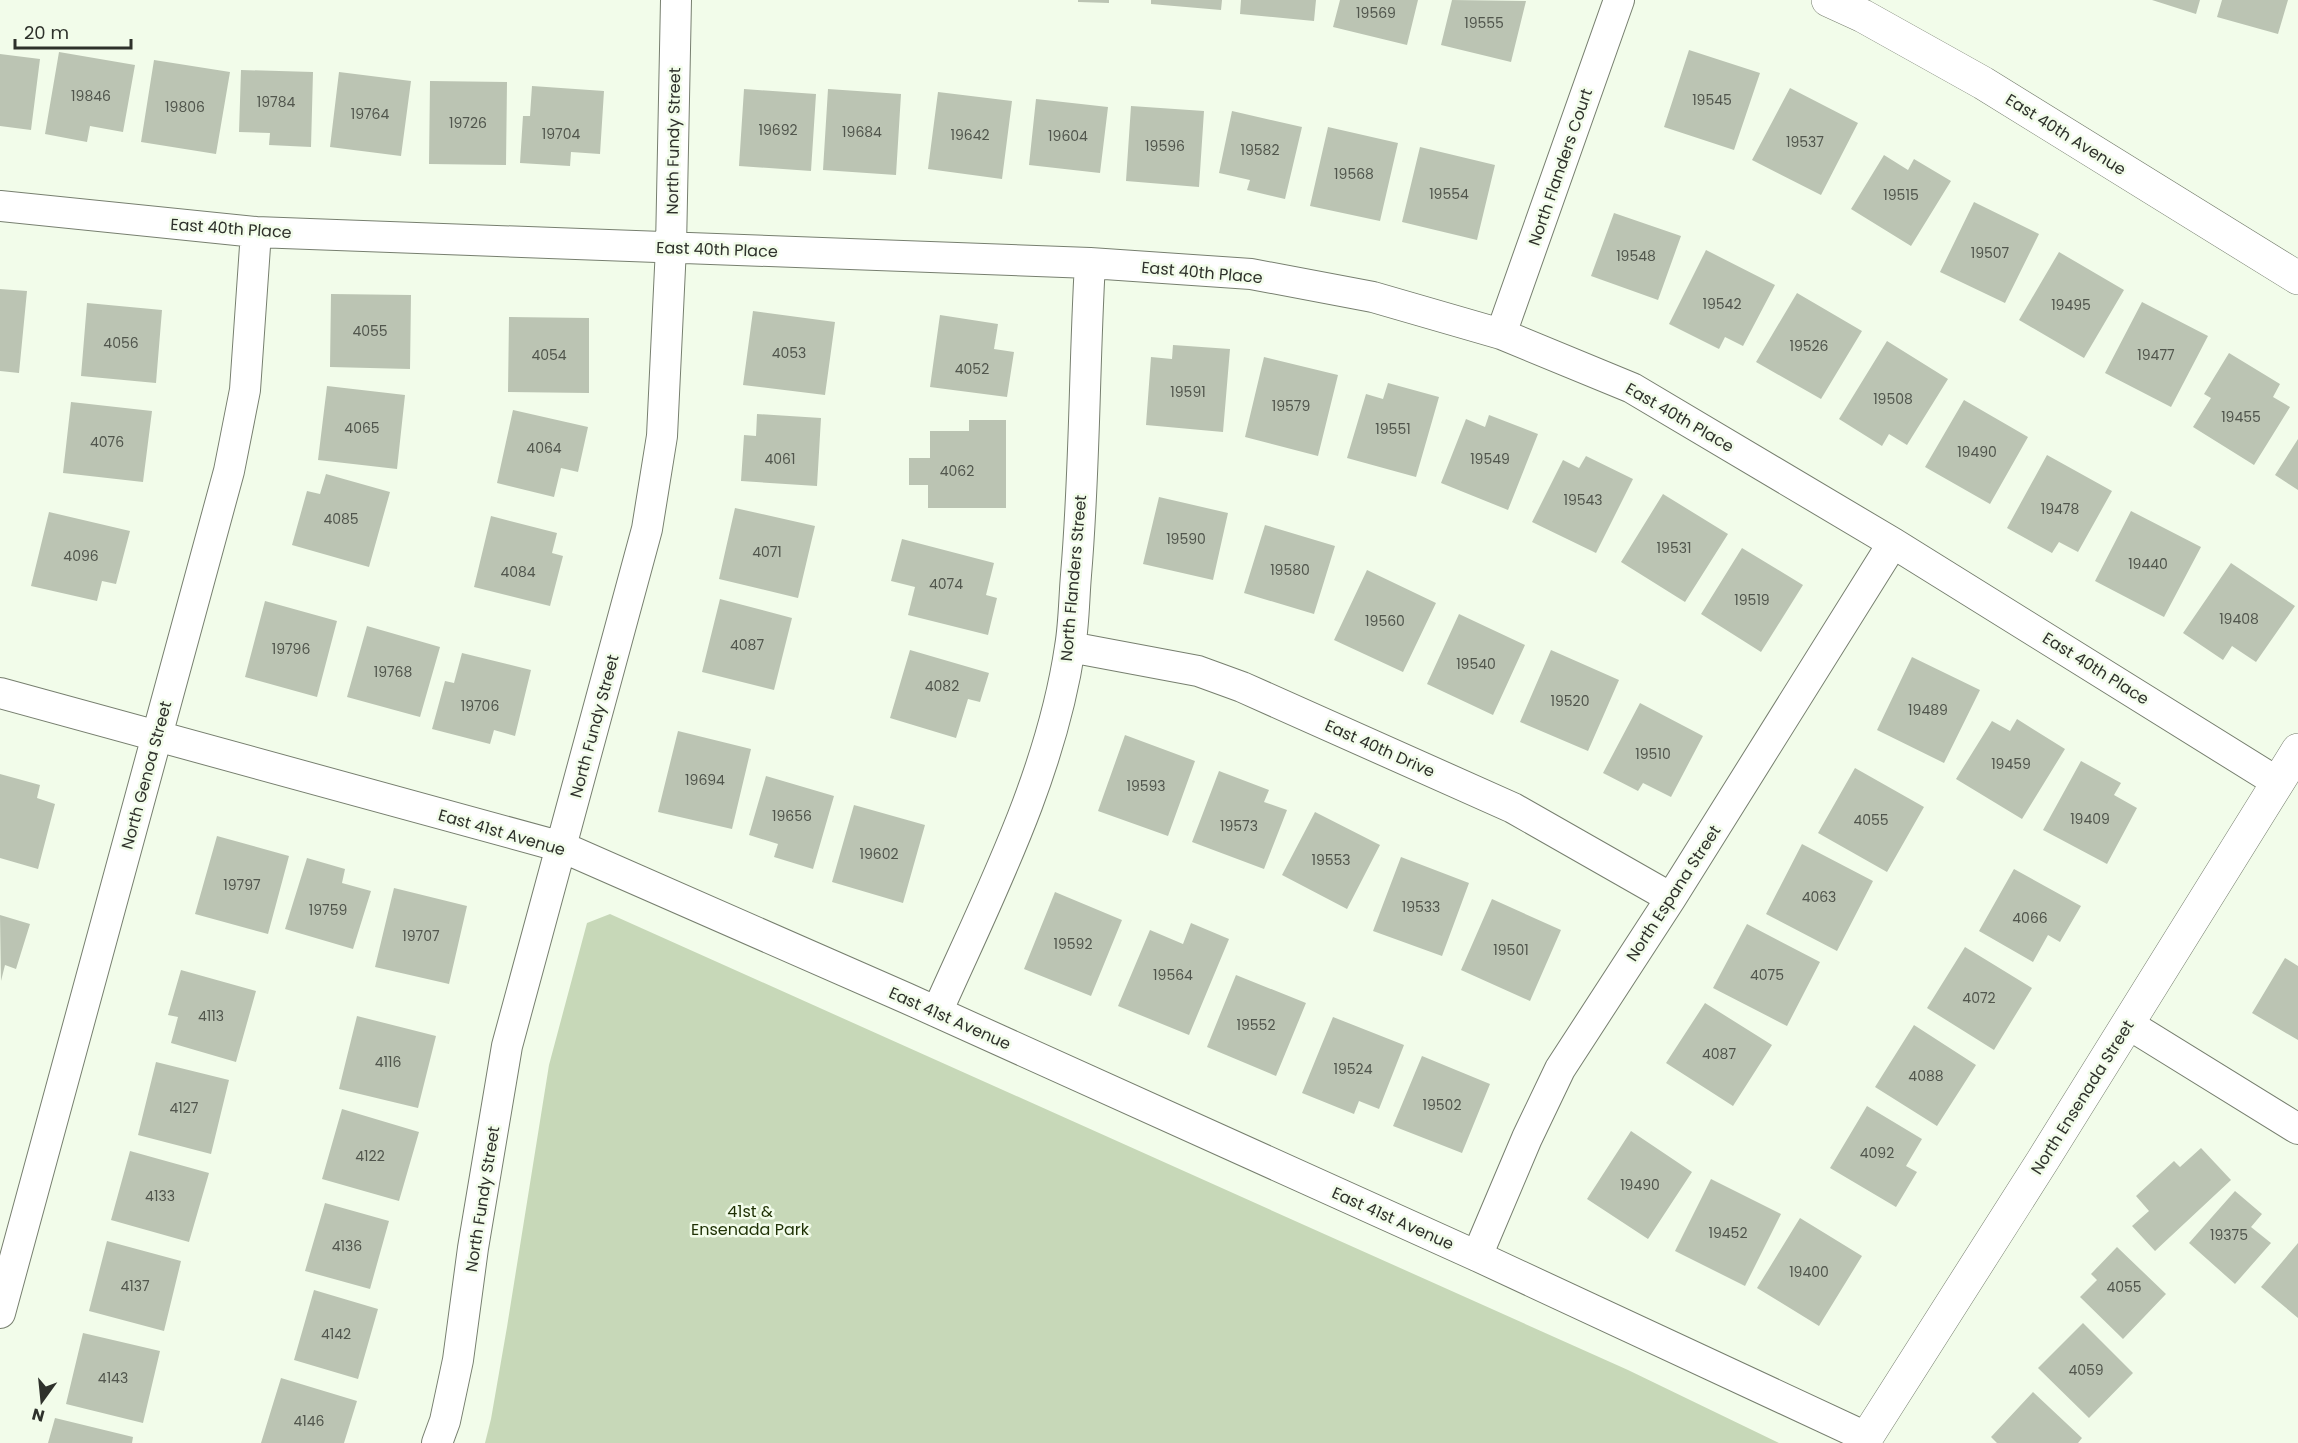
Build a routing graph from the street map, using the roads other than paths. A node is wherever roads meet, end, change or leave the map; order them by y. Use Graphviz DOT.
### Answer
graph roads {
  1 [pos="676,0"];
  2 [pos="1619,0"];
  3 [pos="1828,0"];
  4 [pos="0,206"];
  5 [pos="256,232"];
  6 [pos="671,247"];
  7 [pos="1090,263"];
  8 [pos="2298,278"];
  9 [pos="1501,334"];
  10 [pos="1893,543"];
  11 [pos="1070,647"];
  12 [pos="0,693"];
  13 [pos="157,737"];
  14 [pos="2298,750"];
  15 [pos="2277,782"];
  16 [pos="562,848"];
  17 [pos="1671,898"];
  18 [pos="937,1012"];
  19 [pos="2128,1024"];
  20 [pos="2298,1129"];
  21 [pos="1477,1256"];
  22 [pos="0,1312"];
  23 [pos="1864,1440"];
  24 [pos="437,1443"];
  1 -- 6 [label="street, North Fundy Street"];
  2 -- 9 [label="street, North Flanders Court"];
  3 -- 8 [label="street, East 40th Avenue"];
  4 -- 5 [label="street, East 40th Place"];
  5 -- 6 [label="street, East 40th Place"];
  5 -- 13 [label="street, North Genoa Street"];
  6 -- 7 [label="street, East 40th Place"];
  6 -- 16 [label="street, North Fundy Street"];
  7 -- 9 [label="street, East 40th Place"];
  7 -- 11 [label="street, North Flanders Street"];
  9 -- 10 [label="street, East 40th Place"];
  10 -- 15 [label="street, East 40th Place"];
  10 -- 17 [label="street, North Espana Street"];
  11 -- 17 [label="street, East 40th Drive"];
  11 -- 18 [label="street, North Flanders Street"];
  12 -- 13 [label="street, East 41st Avenue"];
  13 -- 16 [label="street, East 41st Avenue"];
  13 -- 22 [label="street, North Genoa Street"];
  14 -- 15 [label="street, North Ensenada Street"];
  15 -- 19 [label="street, North Ensenada Street"];
  16 -- 18 [label="street, East 41st Avenue"];
  16 -- 24 [label="street, North Fundy Street"];
  17 -- 21 [label="street, North Espana Street"];
  18 -- 21 [label="street, East 41st Avenue"];
  19 -- 20 [label="street"];
  19 -- 23 [label="street, North Ensenada Street"];
  21 -- 23 [label="street, East 41st Avenue"];
}
